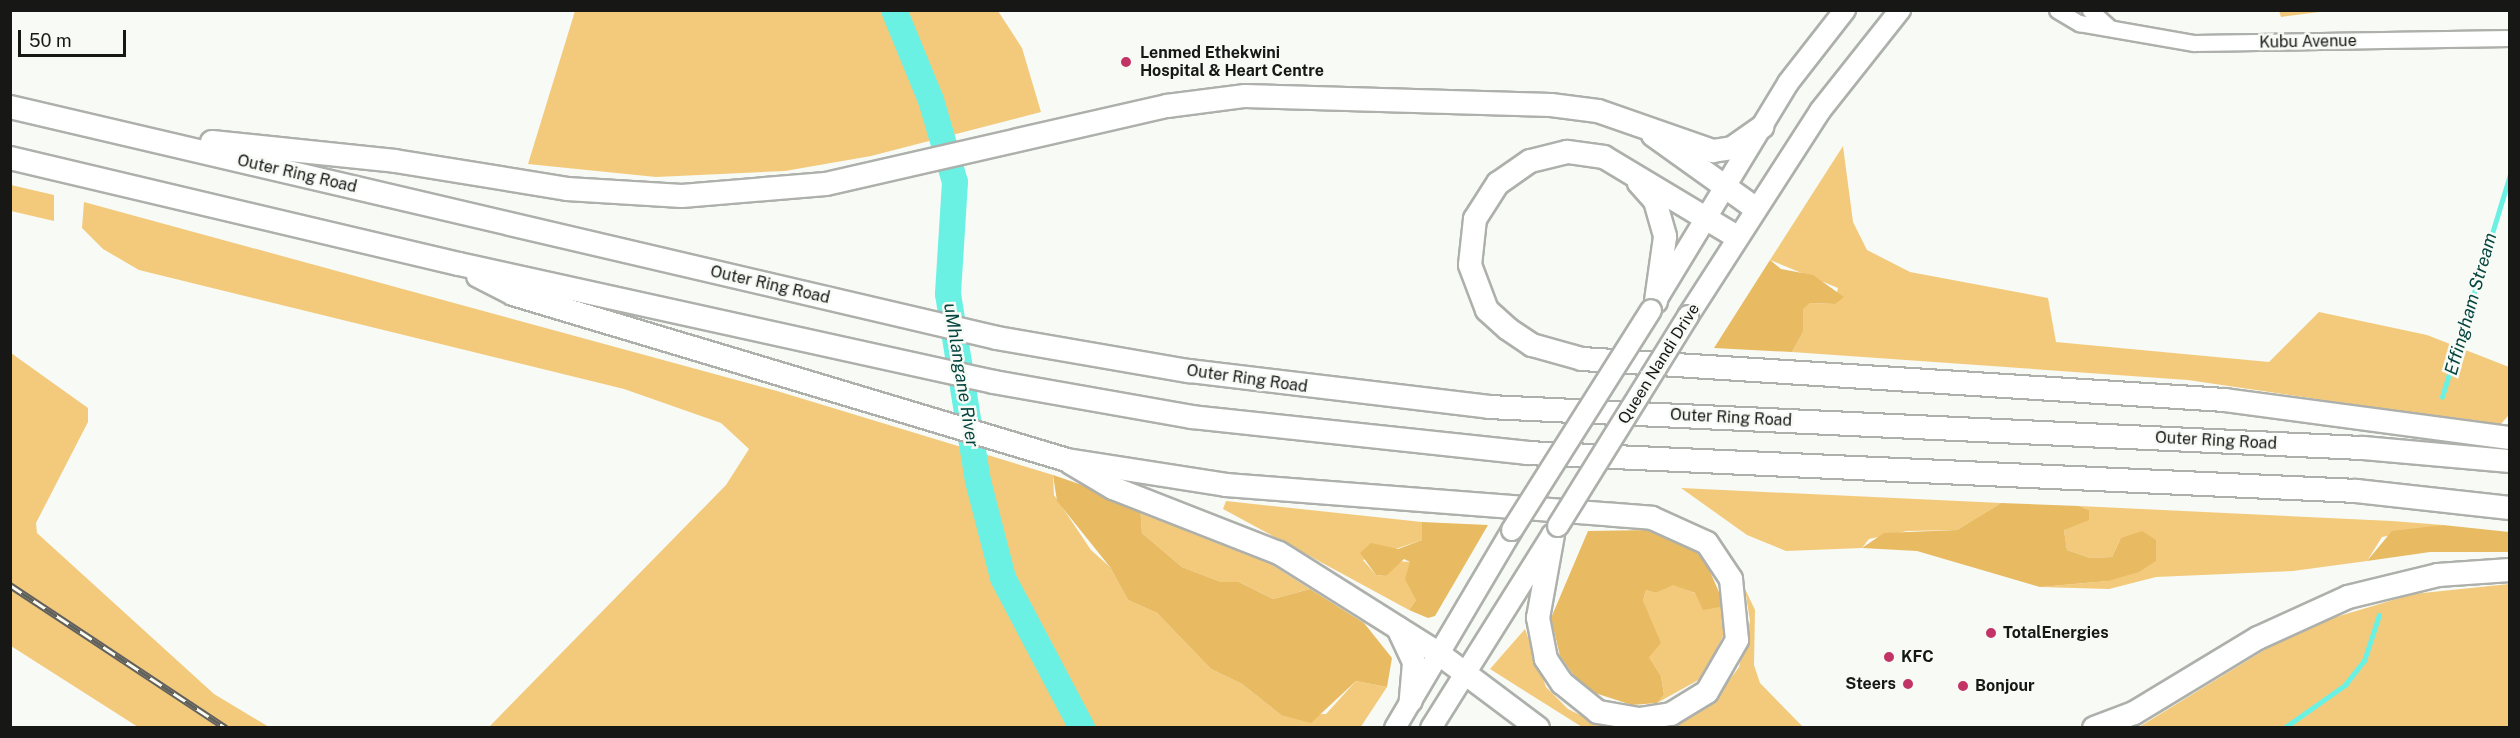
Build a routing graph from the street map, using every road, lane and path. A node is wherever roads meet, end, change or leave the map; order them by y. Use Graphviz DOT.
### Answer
graph roads {
  1 [pos="1845,10"];
  2 [pos="1900,10"];
  3 [pos="2057,10"];
  4 [pos="2090,10"];
  5 [pos="2109,27"];
  6 [pos="2510,38"];
  7 [pos="10,107"];
  8 [pos="1762,127"];
  9 [pos="115,131"];
  10 [pos="1650,132"];
  11 [pos="10,158"];
  12 [pos="1628,170"];
  13 [pos="1723,186"];
  14 [pos="1755,208"];
  15 [pos="1706,216"];
  16 [pos="1737,237"];
  17 [pos="459,264"];
  18 [pos="1653,306"];
  19 [pos="2510,438"];
  20 [pos="1058,458"];
  21 [pos="2510,461"];
  22 [pos="2510,508"];
  23 [pos="1556,531"];
  24 [pos="2510,570"];
  25 [pos="1397,626"];
  26 [pos="1438,652"];
  27 [pos="1465,674"];
  28 [pos="1411,701"];
  29 [pos="1436,720"];
  30 [pos="1395,728"];
  31 [pos="1538,728"];
  32 [pos="2094,728"];
  1 -- 8 [label="main road"];
  2 -- 14 [label="main road, Queen Nandi Drive"];
  3 -- 5 [label="street, Kubu Avenue"];
  4 -- 5 [label="street"];
  5 -- 6 [label="street, Kubu Avenue"];
  7 -- 9 [label="highway, Outer Ring Road"];
  8 -- 10 [label="highway"];
  8 -- 13 [label="main road"];
  9 -- 10 [label="highway"];
  9 -- 21 [label="highway, Outer Ring Road"];
  10 -- 13 [label="highway"];
  11 -- 17 [label="highway"];
  12 -- 15 [label="highway"];
  12 -- 18 [label="highway"];
  12 -- 19 [label="highway"];
  13 -- 14 [label="highway"];
  13 -- 15 [label="main road"];
  14 -- 16 [label="main road, Queen Nandi Drive"];
  15 -- 16 [label="highway"];
  15 -- 18 [label="main road"];
  16 -- 23 [label="main road, Queen Nandi Drive, bridge"];
  17 -- 20 [label="highway"];
  17 -- 22 [label="highway"];
  18 -- 26 [label="main road, bridge"];
  20 -- 23 [label="highway"];
  20 -- 25 [label="highway"];
  23 -- 27 [label="main road, Queen Nandi Drive"];
  24 -- 32 [label="highway"];
  25 -- 26 [label="highway"];
  25 -- 28 [label="highway"];
  26 -- 27 [label="highway"];
  26 -- 28 [label="main road"];
  27 -- 29 [label="main road, Queen Nandi Drive"];
  27 -- 31 [label="highway"];
  28 -- 30 [label="main road"];
}
